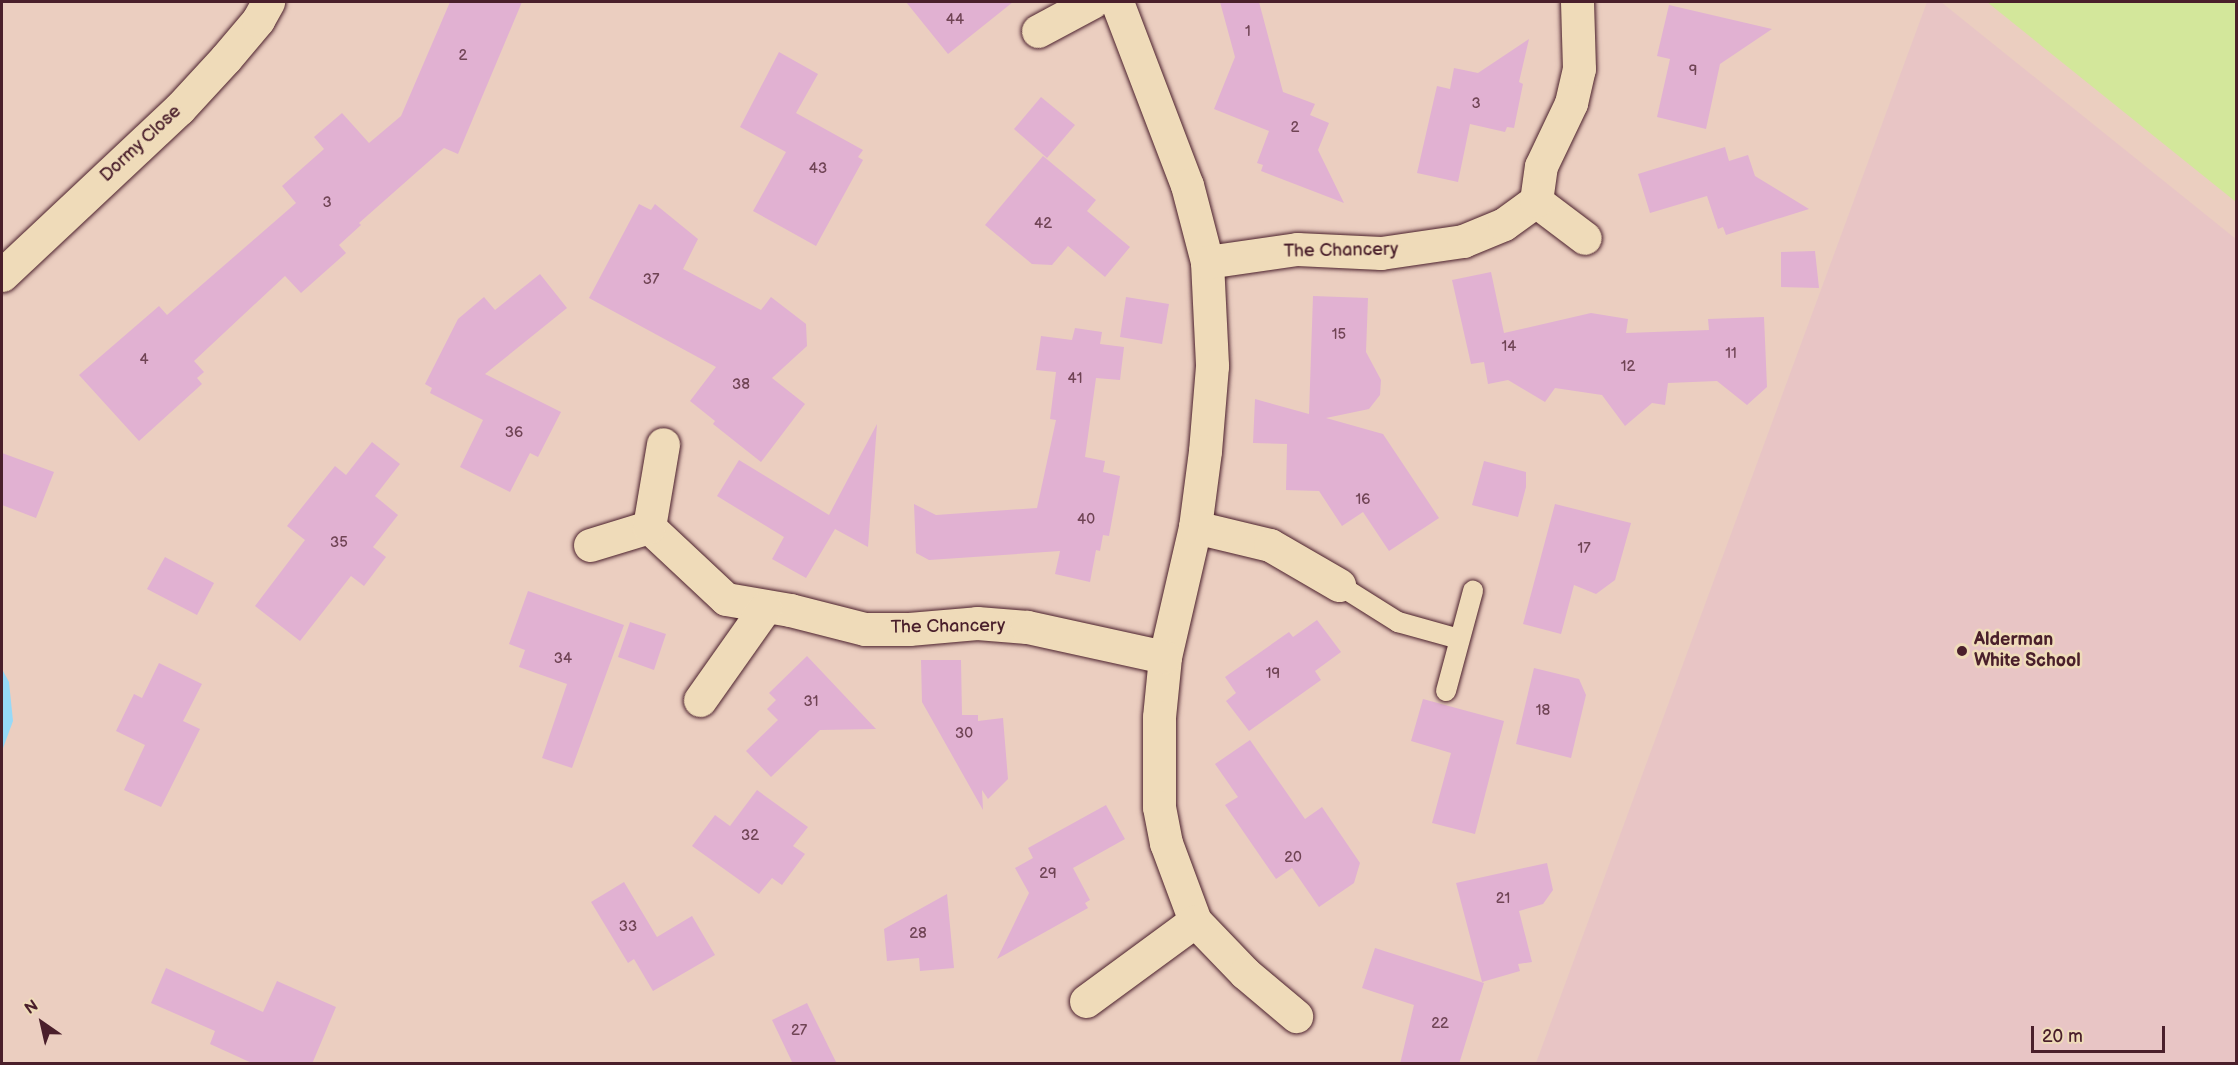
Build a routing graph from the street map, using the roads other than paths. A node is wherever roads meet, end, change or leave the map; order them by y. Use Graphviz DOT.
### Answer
graph roads {
  1 [pos="268,2"];
  2 [pos="1092,2"];
  3 [pos="1117,2"];
  4 [pos="1577,2"];
  5 [pos="1038,31"];
  6 [pos="1536,201"];
  7 [pos="1586,238"];
  8 [pos="1207,262"];
  9 [pos="2,275"];
  10 [pos="663,444"];
  11 [pos="1195,527"];
  12 [pos="649,528"];
  13 [pos="590,545"];
  14 [pos="1339,585"];
  15 [pos="1473,591"];
  16 [pos="765,608"];
  17 [pos="1459,639"];
  18 [pos="1165,657"];
  19 [pos="1446,691"];
  20 [pos="700,700"];
  21 [pos="1196,921"];
  22 [pos="1086,1001"];
  23 [pos="1296,1016"];
  1 -- 9 [label="street, Dormy Close"];
  2 -- 5 [label="street"];
  3 -- 8 [label="street"];
  4 -- 6 [label="street"];
  6 -- 7 [label="street"];
  6 -- 8 [label="street, The Chancery"];
  8 -- 11 [label="street"];
  10 -- 12 [label="street"];
  11 -- 14 [label="street"];
  11 -- 18 [label="street"];
  12 -- 13 [label="street"];
  12 -- 16 [label="street, The Chancery"];
  14 -- 17 [label="lane"];
  15 -- 17 [label="lane"];
  16 -- 18 [label="street, The Chancery"];
  16 -- 20 [label="street"];
  17 -- 19 [label="lane"];
  18 -- 21 [label="street"];
  21 -- 22 [label="street"];
  21 -- 23 [label="street"];
}
